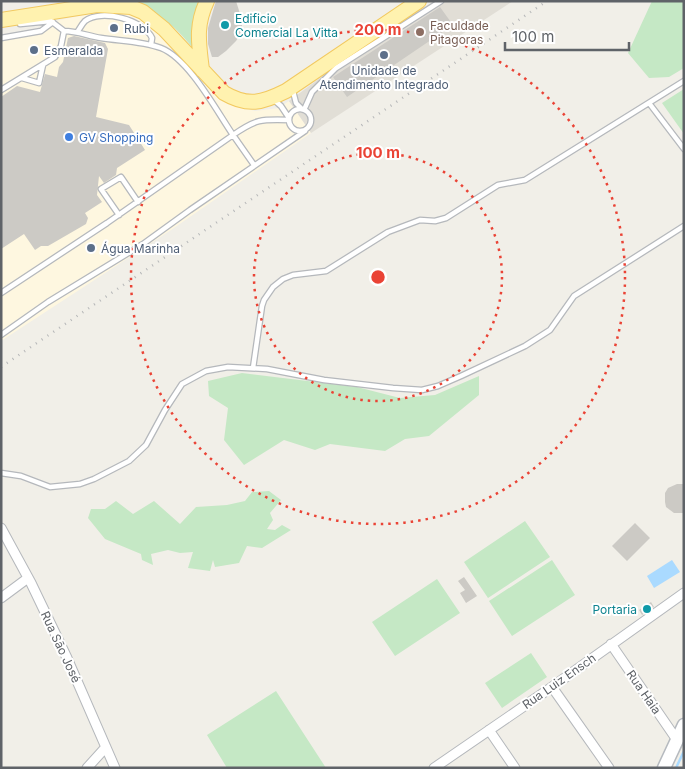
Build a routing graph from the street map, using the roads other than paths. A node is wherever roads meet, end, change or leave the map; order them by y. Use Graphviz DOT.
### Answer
graph roads {
  1 [pos="65,1"];
  2 [pos="207,1"];
  3 [pos="419,1"];
  4 [pos="441,1"];
  5 [pos="1,13"];
  6 [pos="1,20"];
  7 [pos="53,22"];
  8 [pos="1,25"];
  9 [pos="64,31"];
  10 [pos="78,31"];
  11 [pos="1,38"];
  12 [pos="152,45"];
  13 [pos="43,65"];
  14 [pos="202,70"];
  15 [pos="22,78"];
  16 [pos="684,81"];
  17 [pos="292,87"];
  18 [pos="1,90"];
  19 [pos="272,98"];
  20 [pos="649,103"];
  21 [pos="303,109"];
  22 [pos="289,119"];
  23 [pos="305,131"];
  24 [pos="233,135"];
  25 [pos="684,149"];
  26 [pos="254,165"];
  27 [pos="138,202"];
  28 [pos="119,215"];
  29 [pos="684,226"];
  30 [pos="1,292"];
  31 [pos="1,335"];
  32 [pos="253,368"];
  33 [pos="1,473"];
  34 [pos="1,528"];
  35 [pos="28,578"];
  36 [pos="684,593"];
  37 [pos="1,598"];
  38 [pos="610,644"];
  39 [pos="552,687"];
  40 [pos="684,725"];
  41 [pos="489,730"];
  42 [pos="677,740"];
  43 [pos="106,747"];
  44 [pos="87,768"];
  45 [pos="115,768"];
  46 [pos="434,768"];
  47 [pos="515,768"];
  48 [pos="609,768"];
  49 [pos="664,768"];
  1 -- 5 [label="main road"];
  2 -- 14 [label="main road"];
  3 -- 17 [label="main road"];
  4 -- 21 [label="lane"];
  6 -- 14 [label="main road"];
  7 -- 8 [label="lane"];
  7 -- 9 [label="lane"];
  7 -- 11 [label="lane"];
  9 -- 10 [label="lane"];
  9 -- 13 [label="lane"];
  10 -- 12 [label="lane"];
  10 -- 12 [label="lane"];
  12 -- 24 [label="lane"];
  13 -- 15 [label="lane"];
  13 -- 15 [label="lane"];
  14 -- 19 [label="main road"];
  15 -- 18 [label="lane"];
  16 -- 20 [label="lane"];
  17 -- 19 [label="main road"];
  17 -- 21 [label="lane"];
  19 -- 22 [label="lane"];
  20 -- 25 [label="lane"];
  20 -- 32 [label="lane"];
  21 -- 22 [label="lane"];
  21 -- 23 [label="lane"];
  22 -- 23 [label="lane"];
  22 -- 24 [label="lane"];
  23 -- 26 [label="lane"];
  24 -- 26 [label="lane"];
  24 -- 27 [label="lane"];
  26 -- 31 [label="lane"];
  27 -- 28 [label="lane"];
  27 -- 28 [label="lane"];
  28 -- 30 [label="lane"];
  29 -- 32 [label="lane"];
  32 -- 33 [label="lane"];
  34 -- 35 [label="street, Rua São José"];
  35 -- 37 [label="street"];
  35 -- 43 [label="street, Rua São José"];
  36 -- 38 [label="street, Rua Luiz Ensch"];
  38 -- 39 [label="street, Rua Luiz Ensch"];
  38 -- 42 [label="street, Rua Haia"];
  39 -- 41 [label="street, Rua Luiz Ensch"];
  39 -- 48 [label="street"];
  40 -- 42 [label="main road"];
  41 -- 46 [label="street, Rua Luiz Ensch"];
  41 -- 47 [label="street"];
  42 -- 49 [label="main road"];
  43 -- 44 [label="street"];
  43 -- 45 [label="street, Rua São José"];
}
